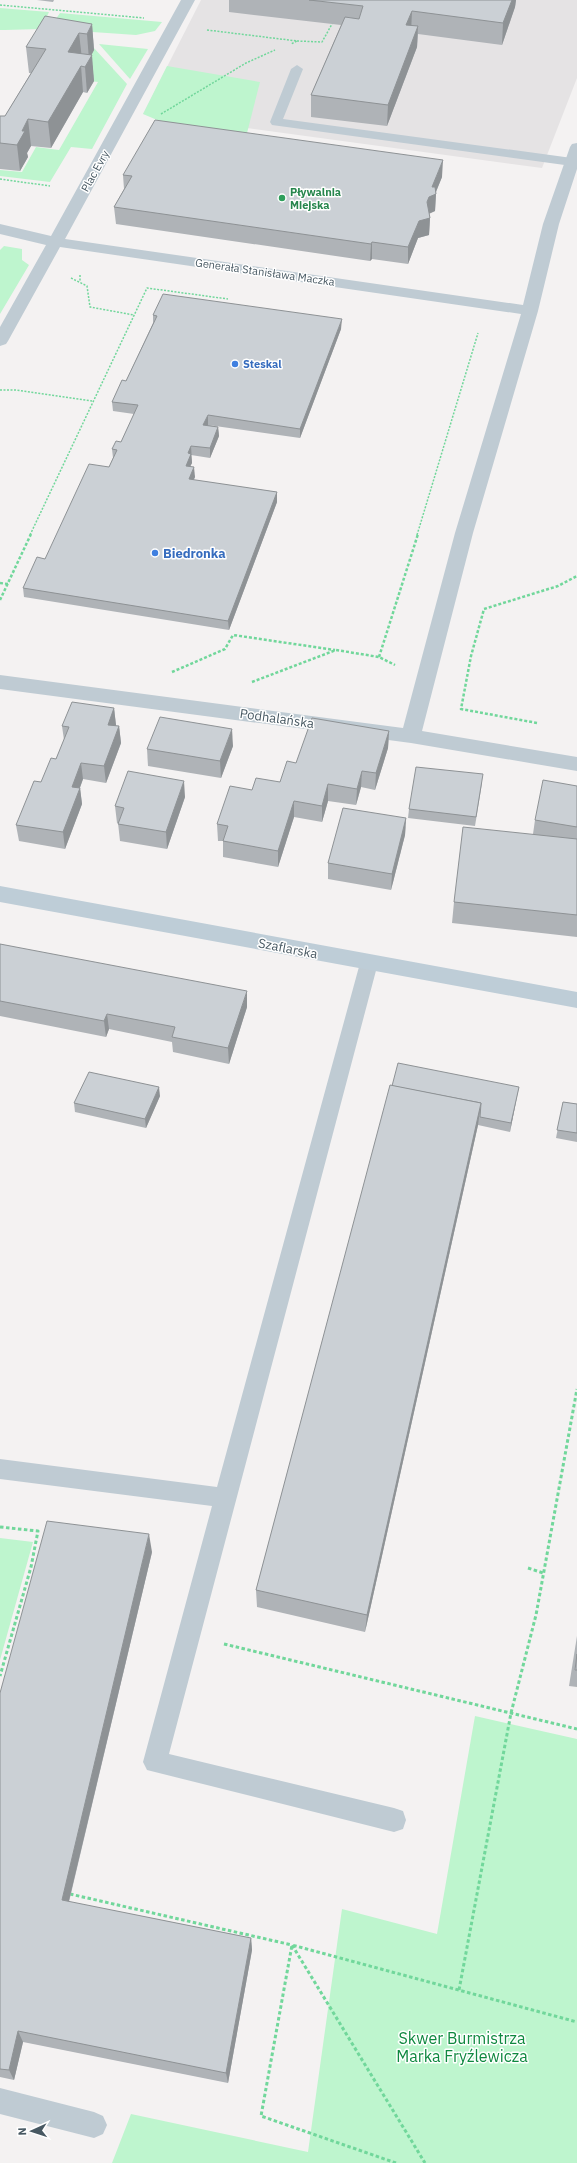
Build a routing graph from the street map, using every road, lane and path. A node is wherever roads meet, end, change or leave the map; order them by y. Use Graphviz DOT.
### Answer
graph roads {
  1 [pos="188,0"];
  2 [pos="332,24"];
  3 [pos="297,41"];
  4 [pos="297,69"];
  5 [pos="577,147"];
  6 [pos="572,162"];
  7 [pos="0,229"];
  8 [pos="55,242"];
  9 [pos="139,304"];
  10 [pos="501,307"];
  11 [pos="530,311"];
  12 [pos="0,341"];
  13 [pos="0,390"];
  14 [pos="92,401"];
  15 [pos="577,576"];
  16 [pos="0,583"];
  17 [pos="8,584"];
  18 [pos="0,600"];
  19 [pos="336,650"];
  20 [pos="379,657"];
  21 [pos="401,668"];
  22 [pos="171,672"];
  23 [pos="0,682"];
  24 [pos="245,685"];
  25 [pos="542,724"];
  26 [pos="411,736"];
  27 [pos="577,764"];
  28 [pos="0,894"];
  29 [pos="369,963"];
  30 [pos="577,1000"];
  31 [pos="577,1389"];
  32 [pos="0,1469"];
  33 [pos="226,1498"];
  34 [pos="0,1527"];
  35 [pos="528,1568"];
  36 [pos="543,1573"];
  37 [pos="216,1642"];
  38 [pos="0,1676"];
  39 [pos="511,1713"];
  40 [pos="577,1729"];
  41 [pos="394,1820"];
  42 [pos="70,1894"];
  43 [pos="292,1945"];
  44 [pos="459,1990"];
  45 [pos="577,2022"];
  46 [pos="0,2101"];
  47 [pos="94,2124"];
  48 [pos="396,2163"];
  49 [pos="425,2163"];
  1 -- 8 [label="street, Plac Evry"];
  2 -- 3 [label="path"];
  4 -- 6 [label="lane"];
  5 -- 6 [label="street"];
  6 -- 11 [label="street"];
  7 -- 8 [label="street, Generała Stanisława Maczka"];
  8 -- 10 [label="street, Generała Stanisława Maczka"];
  8 -- 12 [label="street, Plac Evry"];
  9 -- 14 [label="path"];
  10 -- 11 [label="street, Generała Stanisława Maczka"];
  10 -- 20 [label="path"];
  11 -- 26 [label="street"];
  13 -- 14 [label="path"];
  14 -- 17 [label="path"];
  15 -- 25 [label="path"];
  16 -- 17 [label="path"];
  17 -- 18 [label="path"];
  19 -- 20 [label="path"];
  19 -- 22 [label="path"];
  19 -- 24 [label="path"];
  20 -- 21 [label="path"];
  23 -- 26 [label="street, Podhalańska"];
  26 -- 27 [label="street, Podhalańska"];
  28 -- 29 [label="street, Szaflarska"];
  29 -- 30 [label="street, Szaflarska"];
  29 -- 33 [label="lane"];
  31 -- 36 [label="path"];
  32 -- 33 [label="lane"];
  33 -- 41 [label="lane"];
  34 -- 38 [label="path"];
  35 -- 36 [label="path"];
  36 -- 39 [label="path"];
  37 -- 39 [label="path"];
  39 -- 40 [label="path"];
  39 -- 44 [label="path"];
  42 -- 43 [label="path"];
  43 -- 44 [label="path"];
  43 -- 48 [label="path"];
  43 -- 49 [label="path"];
  44 -- 45 [label="path"];
  46 -- 47 [label="lane"];
}
